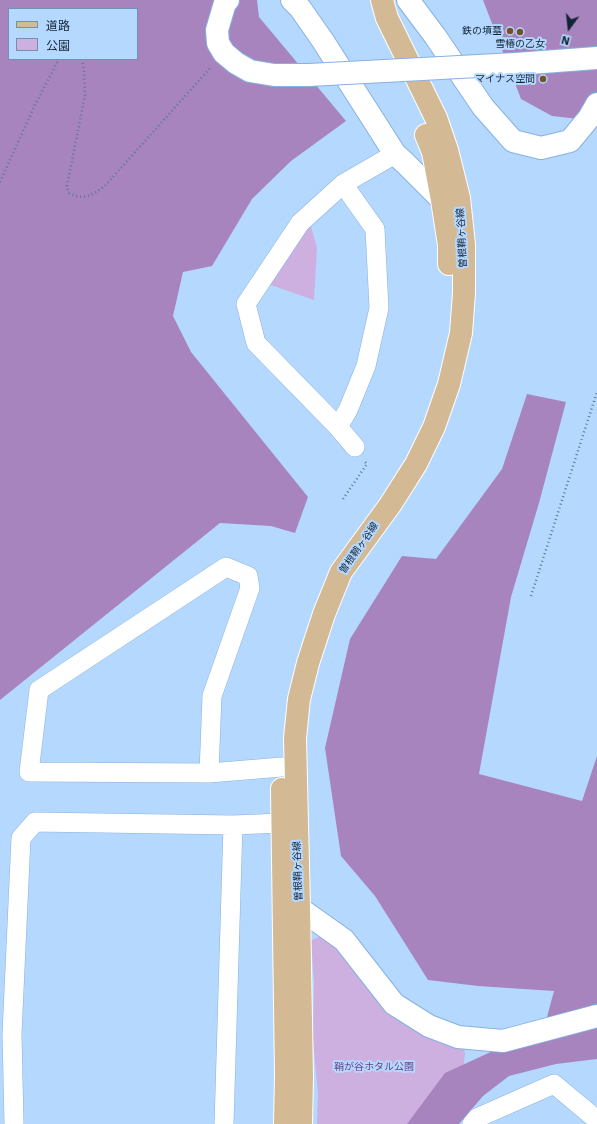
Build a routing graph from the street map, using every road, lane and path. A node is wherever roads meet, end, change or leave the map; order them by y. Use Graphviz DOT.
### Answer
graph roads {
  1 [pos="228,0"];
  2 [pos="292,0"];
  3 [pos="367,0"];
  4 [pos="382,0"];
  5 [pos="408,0"];
  6 [pos="224,53"];
  7 [pos="597,58"];
  8 [pos="58,60"];
  9 [pos="82,60"];
  10 [pos="597,104"];
  11 [pos="394,154"];
  12 [pos="0,182"];
  13 [pos="343,184"];
  14 [pos="442,200"];
  15 [pos="597,392"];
  16 [pos="338,427"];
  17 [pos="355,447"];
  18 [pos="343,499"];
  19 [pos="531,596"];
  20 [pos="282,767"];
  21 [pos="209,773"];
  22 [pos="282,823"];
  23 [pos="233,825"];
  24 [pos="300,908"];
  25 [pos="597,1016"];
  26 [pos="6,1037"];
  27 [pos="597,1120"];
  28 [pos="14,1124"];
  29 [pos="224,1124"];
  30 [pos="285,1124"];
  31 [pos="301,1124"];
  32 [pos="472,1124"];
  1 -- 6 [label="street"];
  2 -- 11 [label="street"];
  3 -- 14 [label="main road, 曽根鞘ヶ谷線"];
  4 -- 24 [label="main road, 曽根鞘ヶ谷線"];
  5 -- 10 [label="street"];
  6 -- 7 [label="street, bridge"];
  6 -- 9 [label="path"];
  8 -- 12 [label="path"];
  11 -- 13 [label="street"];
  11 -- 14 [label="street"];
  13 -- 16 [label="street"];
  13 -- 16 [label="street"];
  14 -- 20 [label="main road, 曽根鞘ヶ谷線"];
  15 -- 19 [label="path"];
  16 -- 17 [label="street"];
  17 -- 18 [label="path"];
  20 -- 21 [label="street"];
  20 -- 22 [label="main road, 曽根鞘ヶ谷線"];
  21 -- 21 [label="street"];
  22 -- 23 [label="street"];
  22 -- 30 [label="main road, 曽根鞘ヶ谷線"];
  23 -- 26 [label="street"];
  23 -- 29 [label="street"];
  24 -- 25 [label="street"];
  24 -- 31 [label="main road, 曽根鞘ヶ谷線"];
  26 -- 28 [label="street"];
  27 -- 32 [label="street"];
}
